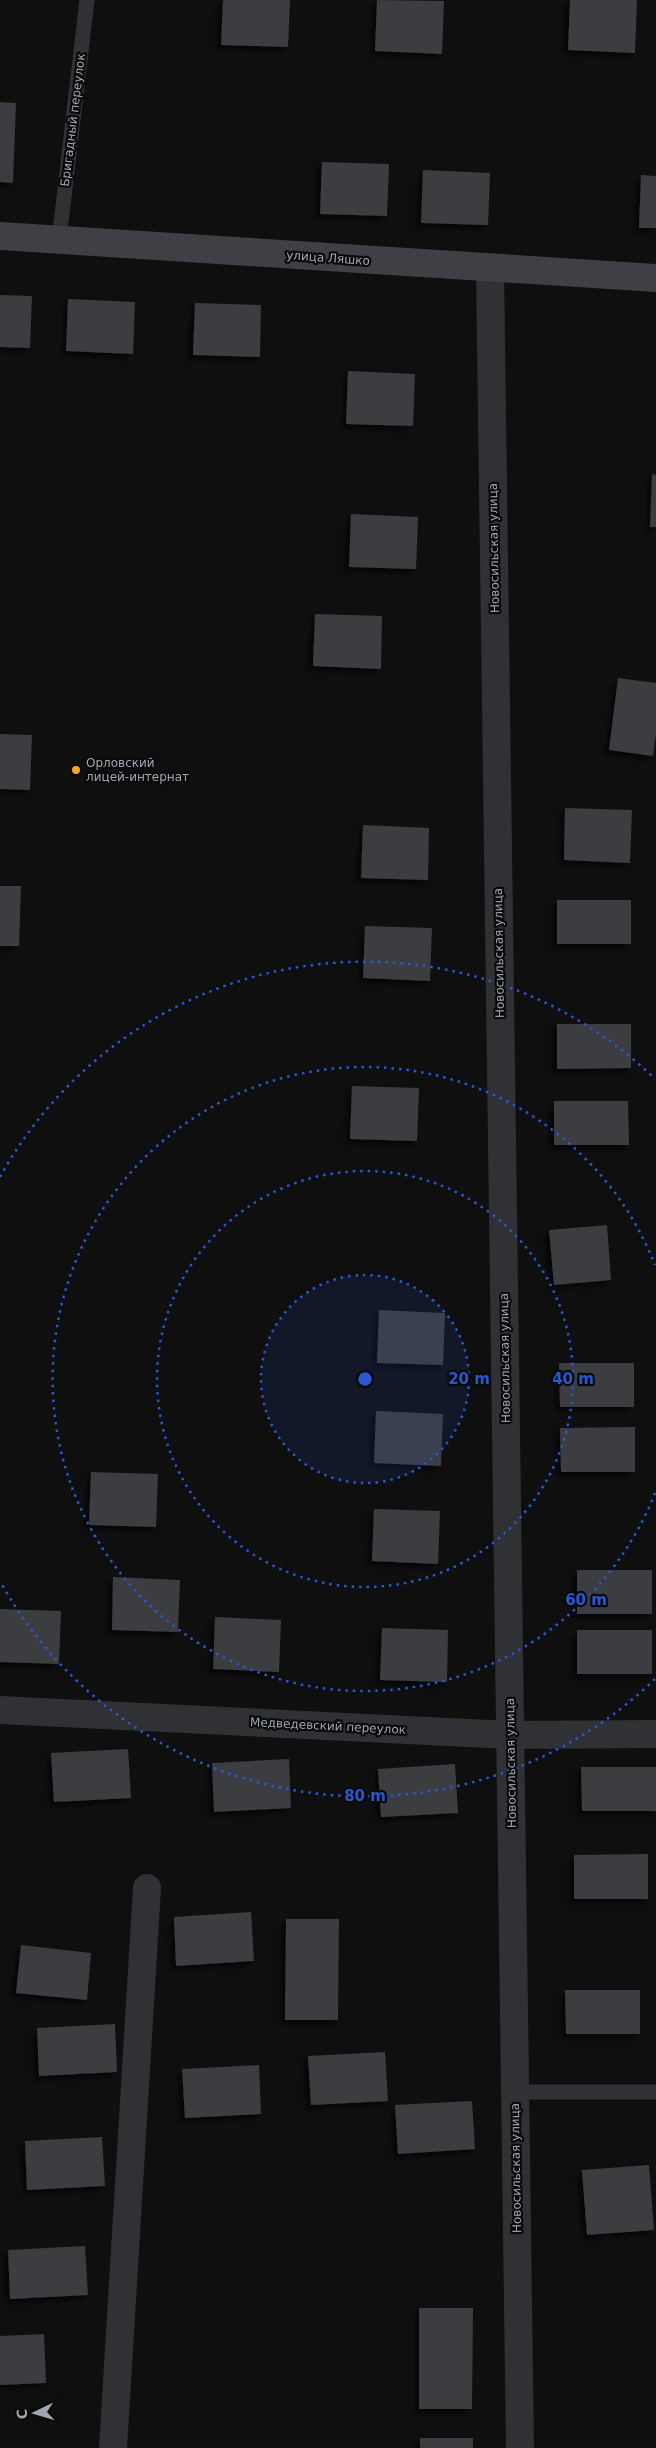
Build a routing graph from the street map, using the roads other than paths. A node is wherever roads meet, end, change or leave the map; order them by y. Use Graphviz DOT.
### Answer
graph roads {
  1 [pos="87,0"];
  2 [pos="0,236"];
  3 [pos="59,240"];
  4 [pos="490,269"];
  5 [pos="656,278"];
  6 [pos="0,1710"];
  7 [pos="656,1734"];
  8 [pos="510,1735"];
  9 [pos="148,1888"];
  10 [pos="515,2092"];
  11 [pos="656,2092"];
  12 [pos="113,2448"];
  13 [pos="520,2448"];
  1 -- 3 [label="lane, Бригадный переулок"];
  2 -- 3 [label="main road, улица Ляшко"];
  3 -- 4 [label="main road, улица Ляшко"];
  4 -- 5 [label="main road, улица Ляшко"];
  4 -- 8 [label="street, Новосильская улица"];
  6 -- 8 [label="street, Медведевский переулок"];
  7 -- 8 [label="street, Медведевский переулок"];
  8 -- 10 [label="street, Новосильская улица"];
  9 -- 12 [label="street"];
  10 -- 11 [label="lane"];
  10 -- 13 [label="street, Новосильская улица"];
}
